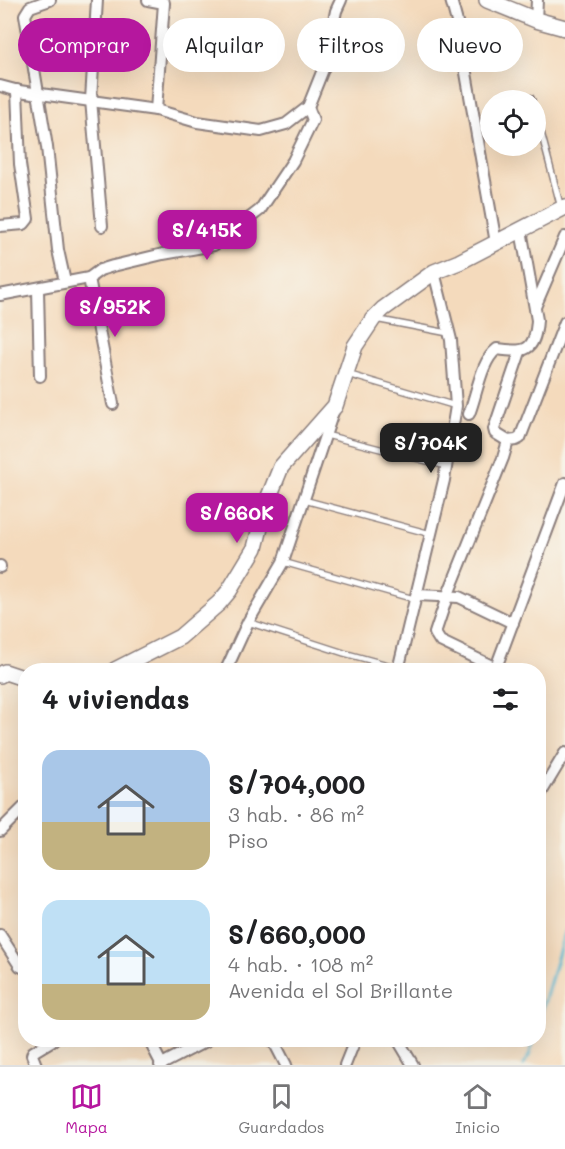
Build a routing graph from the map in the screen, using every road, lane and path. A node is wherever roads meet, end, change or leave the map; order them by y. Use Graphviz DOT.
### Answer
graph roads {
  1 [pos="50,0"];
  2 [pos="97,0"];
  3 [pos="148,0"];
  4 [pos="341,0"];
  5 [pos="451,0"];
  6 [pos="487,0"];
  7 [pos="537,0"];
  8 [pos="536,20"];
  9 [pos="565,28"];
  10 [pos="0,86"];
  11 [pos="17,90"];
  12 [pos="39,94"];
  13 [pos="91,100"];
  14 [pos="308,107"];
  15 [pos="156,110"];
  16 [pos="546,148"];
  17 [pos="563,208"];
  18 [pos="0,226"];
  19 [pos="102,226"];
  20 [pos="521,230"];
  21 [pos="565,237"];
  22 [pos="496,243"];
  23 [pos="434,272"];
  24 [pos="89,278"];
  25 [pos="65,282"];
  26 [pos="38,289"];
  27 [pos="0,295"];
  28 [pos="535,307"];
  29 [pos="373,319"];
  30 [pos="565,322"];
  31 [pos="449,333"];
  32 [pos="520,352"];
  33 [pos="345,374"];
  34 [pos="40,376"];
  35 [pos="113,404"];
  36 [pos="335,406"];
  37 [pos="456,406"];
  38 [pos="469,414"];
  39 [pos="326,435"];
  40 [pos="508,441"];
  41 [pos="446,466"];
  42 [pos="565,483"];
  43 [pos="303,499"];
  44 [pos="431,534"];
  45 [pos="283,562"];
  46 [pos="416,597"];
  47 [pos="447,597"];
  48 [pos="248,622"];
  49 [pos="513,623"];
  50 [pos="129,663"];
  51 [pos="229,663"];
  52 [pos="377,663"];
  53 [pos="400,663"];
  54 [pos="483,663"];
  55 [pos="497,663"];
  56 [pos="0,675"];
  57 [pos="18,676"];
  58 [pos="565,753"];
  59 [pos="546,785"];
  60 [pos="18,813"];
  61 [pos="0,831"];
  62 [pos="0,935"];
  63 [pos="18,959"];
  64 [pos="152,1047"];
  65 [pos="195,1047"];
  66 [pos="277,1047"];
  67 [pos="352,1047"];
  68 [pos="402,1047"];
  69 [pos="161,1065"];
  70 [pos="286,1065"];
  71 [pos="345,1065"];
  72 [pos="413,1065"];
  1 -- 12 [label="street"];
  2 -- 13 [label="street"];
  3 -- 15 [label="street"];
  4 -- 14 [label="street"];
  5 -- 22 [label="street"];
  6 -- 8 [label="street"];
  7 -- 8 [label="street"];
  8 -- 9 [label="street"];
  10 -- 11 [label="street"];
  11 -- 12 [label="street"];
  11 -- 18 [label="street"];
  12 -- 13 [label="street"];
  12 -- 25 [label="street"];
  13 -- 15 [label="street"];
  13 -- 19 [label="street"];
  14 -- 15 [label="street"];
  14 -- 24 [label="street"];
  16 -- 17 [label="lane"];
  17 -- 20 [label="street"];
  20 -- 22 [label="street"];
  20 -- 28 [label="street"];
  21 -- 28 [label="street"];
  22 -- 23 [label="street"];
  23 -- 29 [label="street"];
  23 -- 31 [label="street"];
  24 -- 25 [label="street"];
  24 -- 35 [label="street"];
  25 -- 26 [label="street"];
  26 -- 27 [label="street"];
  26 -- 34 [label="street"];
  28 -- 32 [label="street"];
  29 -- 31 [label="lane"];
  29 -- 33 [label="street"];
  30 -- 40 [label="street"];
  31 -- 37 [label="street"];
  32 -- 38 [label="street"];
  32 -- 40 [label="street"];
  33 -- 36 [label="street"];
  33 -- 37 [label="lane"];
  36 -- 39 [label="street"];
  36 -- 50 [label="street"];
  37 -- 41 [label="street"];
  39 -- 41 [label="lane"];
  39 -- 43 [label="street"];
  40 -- 47 [label="street"];
  41 -- 44 [label="street"];
  42 -- 49 [label="street"];
  43 -- 44 [label="lane"];
  43 -- 45 [label="street"];
  44 -- 46 [label="street"];
  45 -- 46 [label="lane"];
  45 -- 48 [label="street"];
  46 -- 47 [label="street"];
  46 -- 53 [label="street"];
  47 -- 49 [label="street"];
  47 -- 54 [label="street"];
  48 -- 51 [label="street"];
  48 -- 52 [label="lane"];
  49 -- 55 [label="street"];
  56 -- 57 [label="street"];
  58 -- 59 [label="street"];
  60 -- 61 [label="street"];
  62 -- 63 [label="street"];
  64 -- 69 [label="street"];
  65 -- 69 [label="street"];
  66 -- 70 [label="street"];
  67 -- 71 [label="street"];
  68 -- 72 [label="street"];
}
